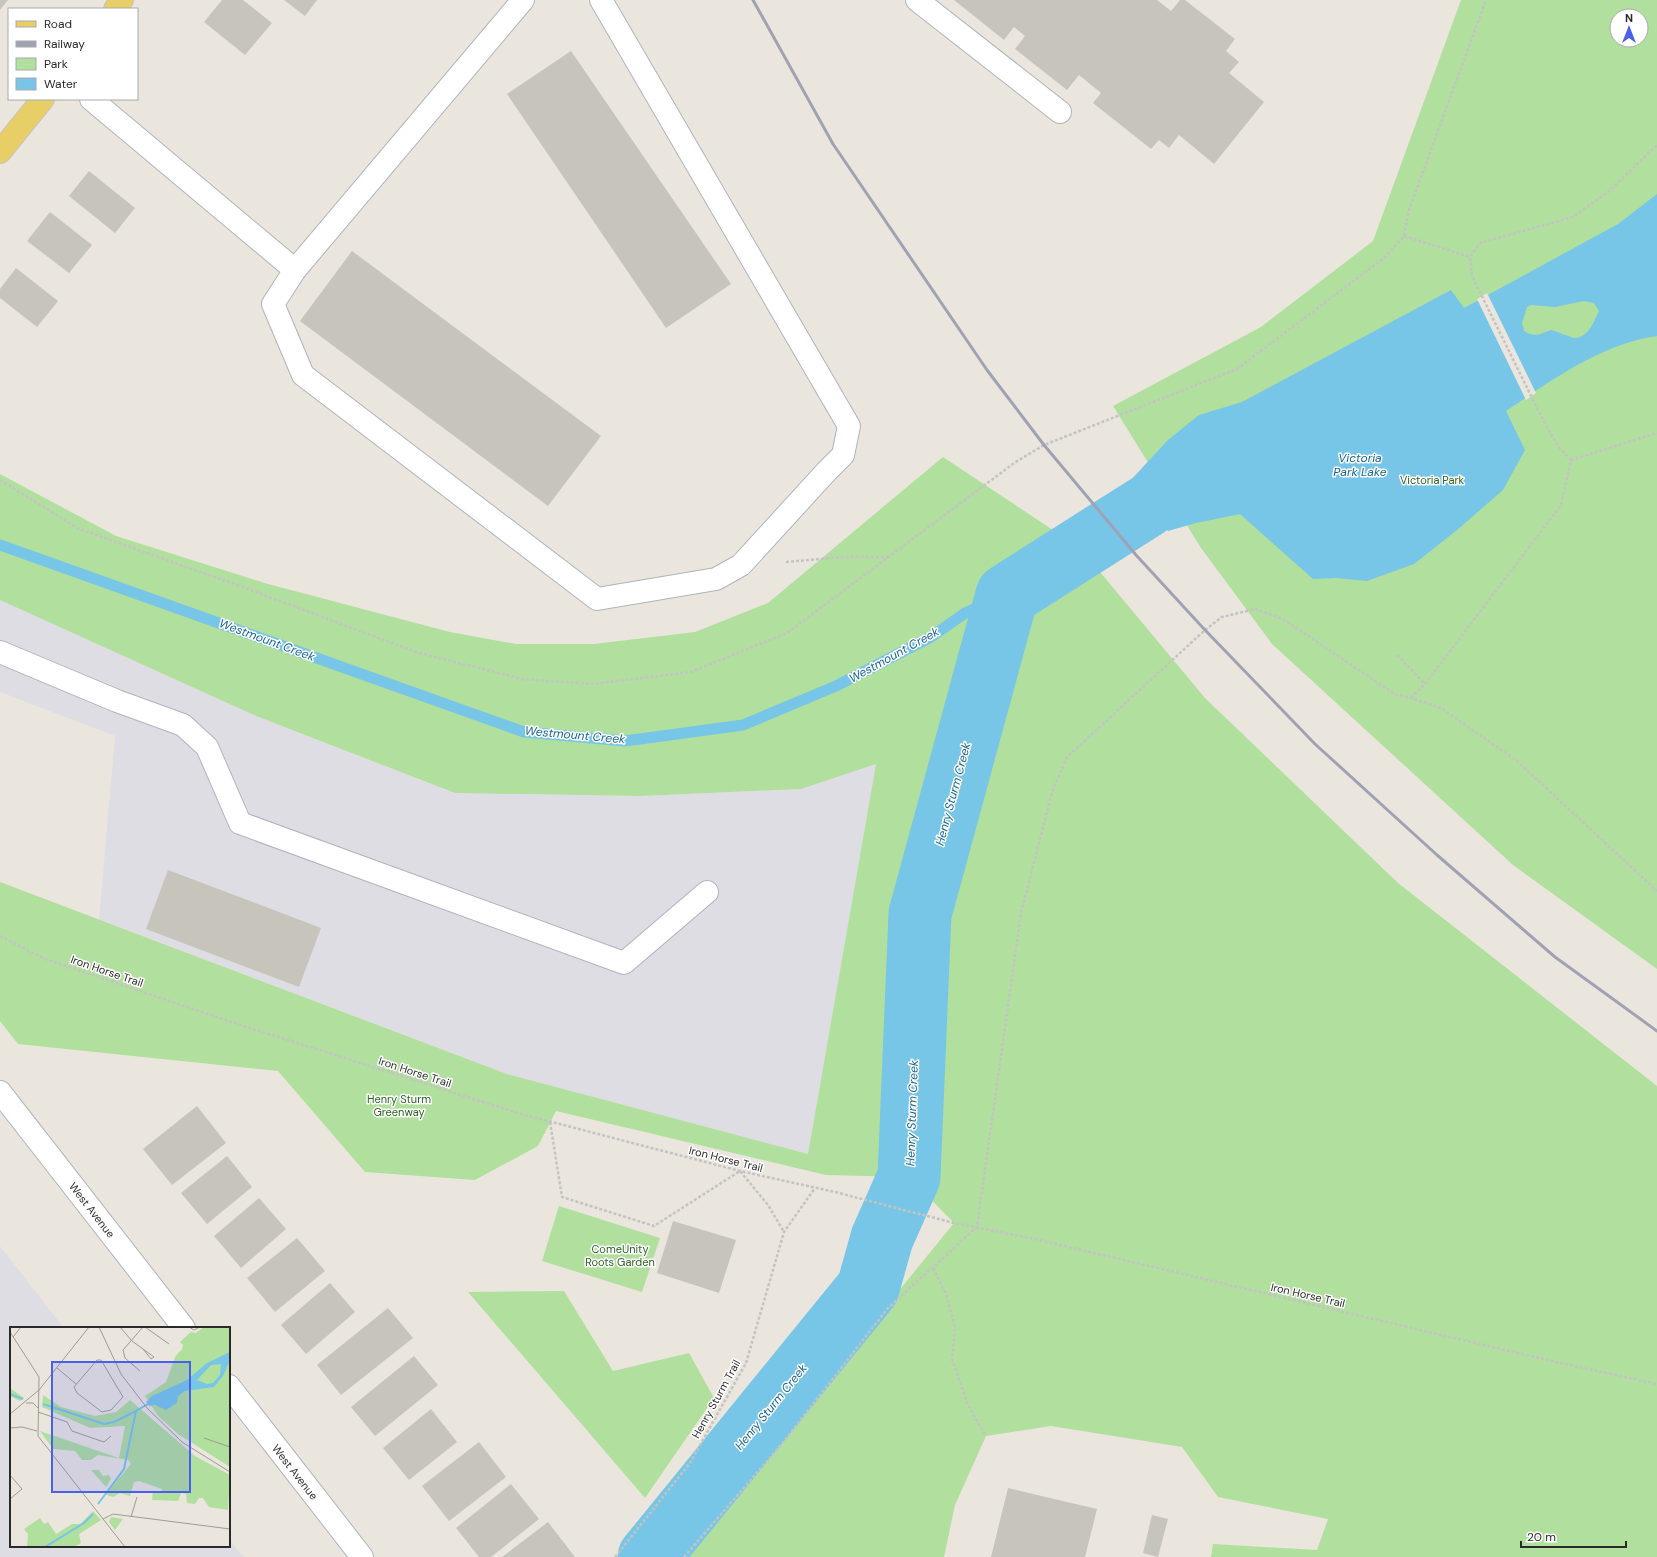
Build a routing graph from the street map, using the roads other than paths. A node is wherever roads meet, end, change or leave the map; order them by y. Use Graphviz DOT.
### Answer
graph roads {
  1 [pos="122,0"];
  2 [pos="523,0"];
  3 [pos="601,0"];
  4 [pos="917,0"];
  5 [pos="116,8"];
  6 [pos="42,100"];
  7 [pos="92,100"];
  8 [pos="1060,112"];
  9 [pos="0,152"];
  10 [pos="295,270"];
  11 [pos="0,652"];
  12 [pos="707,892"];
  13 [pos="0,1092"];
  14 [pos="183,1327"];
  15 [pos="230,1387"];
  16 [pos="362,1557"];
  1 -- 5 [label="main road"];
  2 -- 10 [label="street"];
  3 -- 10 [label="street"];
  4 -- 8 [label="street"];
  6 -- 9 [label="main road"];
  7 -- 10 [label="street"];
  11 -- 12 [label="street"];
  13 -- 14 [label="street, West Avenue"];
  15 -- 16 [label="street, West Avenue"];
}
